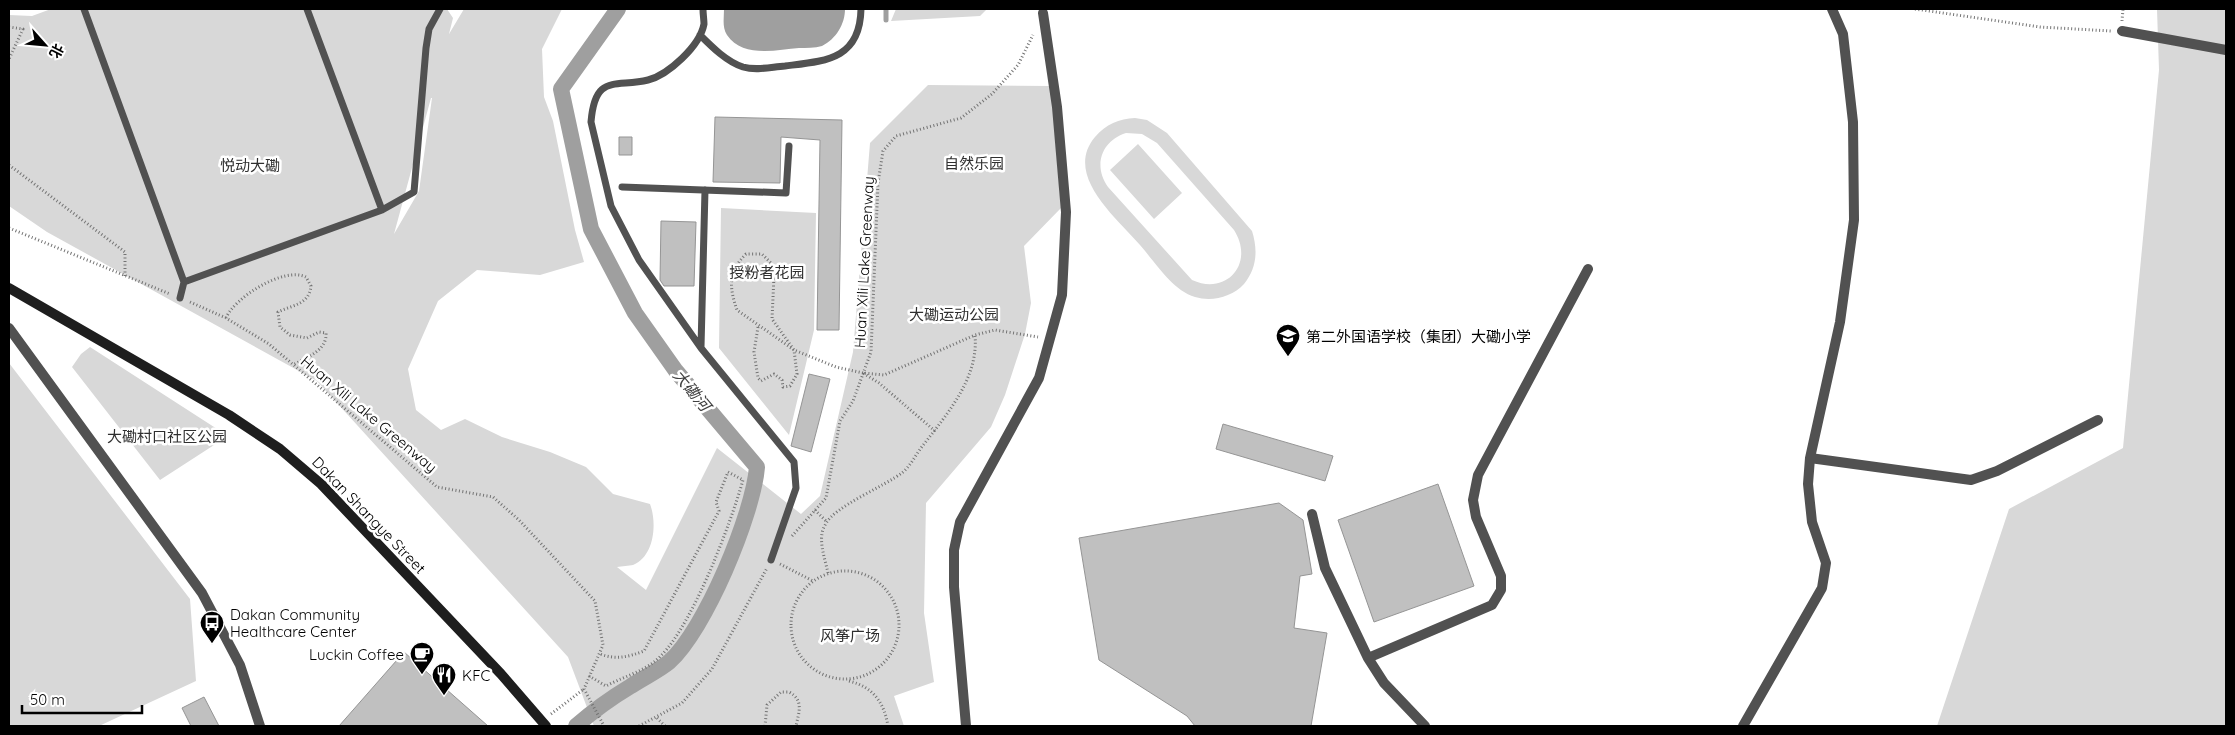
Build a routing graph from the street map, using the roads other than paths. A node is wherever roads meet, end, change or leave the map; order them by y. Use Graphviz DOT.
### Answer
graph roads {
  1 [pos="84,9"];
  2 [pos="307,9"];
  3 [pos="440,9"];
  4 [pos="703,9"];
  5 [pos="861,9"];
  6 [pos="1832,9"];
  7 [pos="1043,13"];
  8 [pos="2122,32"];
  9 [pos="700,35"];
  10 [pos="2226,50"];
  11 [pos="789,146"];
  12 [pos="622,187"];
  13 [pos="705,190"];
  14 [pos="382,210"];
  15 [pos="1588,269"];
  16 [pos="184,282"];
  17 [pos="9,288"];
  18 [pos="180,298"];
  19 [pos="9,328"];
  20 [pos="701,348"];
  21 [pos="2098,420"];
  22 [pos="1810,458"];
  23 [pos="1312,514"];
  24 [pos="772,560"];
  25 [pos="1368,658"];
  26 [pos="544,724"];
  27 [pos="260,726"];
  28 [pos="966,726"];
  29 [pos="1424,726"];
  30 [pos="1743,726"];
  1 -- 16 [label="lane"];
  2 -- 14 [label="lane"];
  3 -- 14 [label="lane"];
  4 -- 9 [label="lane"];
  5 -- 9 [label="lane"];
  6 -- 22 [label="street"];
  7 -- 28 [label="street"];
  8 -- 10 [label="street"];
  9 -- 20 [label="lane"];
  11 -- 13 [label="lane"];
  12 -- 13 [label="lane"];
  13 -- 20 [label="lane"];
  14 -- 16 [label="lane"];
  15 -- 25 [label="street"];
  16 -- 18 [label="lane"];
  17 -- 26 [label="street, Dakan Shangye Street"];
  19 -- 27 [label="street"];
  20 -- 24 [label="lane"];
  21 -- 22 [label="street"];
  22 -- 30 [label="street"];
  23 -- 25 [label="street"];
  25 -- 29 [label="street"];
}
